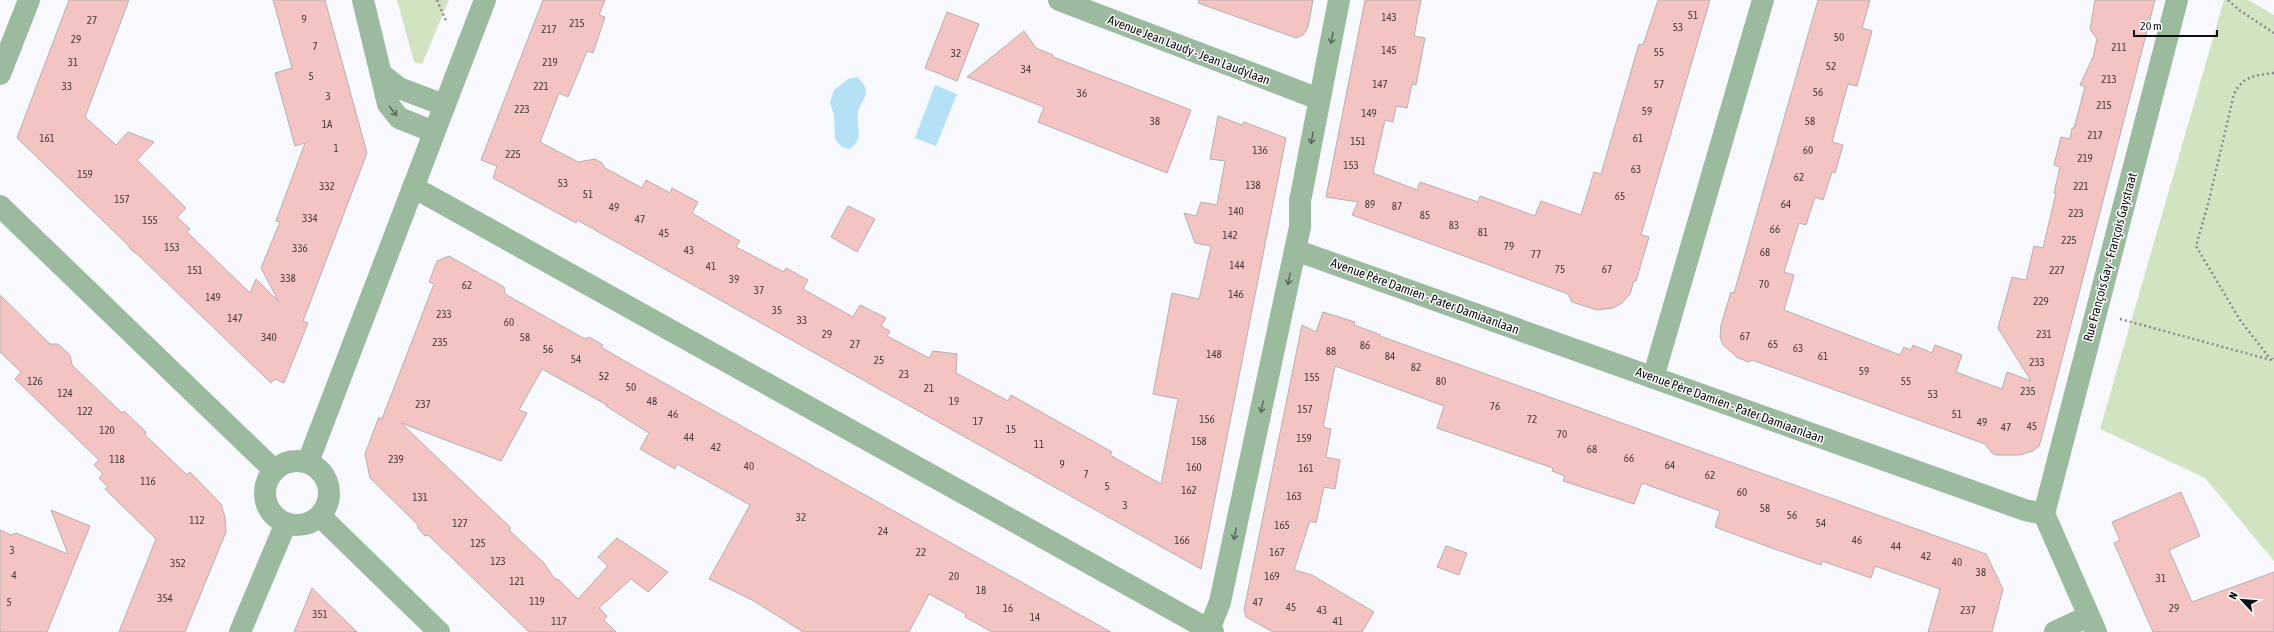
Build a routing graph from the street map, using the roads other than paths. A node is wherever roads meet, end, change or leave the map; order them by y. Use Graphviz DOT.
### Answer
graph roads {
  1 [pos="29,0"];
  2 [pos="363,0"];
  3 [pos="485,0"];
  4 [pos="1059,0"];
  5 [pos="1340,0"];
  6 [pos="1764,0"];
  7 [pos="2177,0"];
  8 [pos="0,74"];
  9 [pos="381,74"];
  10 [pos="1319,99"];
  11 [pos="444,105"];
  12 [pos="434,132"];
  13 [pos="413,187"];
  14 [pos="0,206"];
  15 [pos="1295,250"];
  16 [pos="1653,378"];
  17 [pos="308,462"];
  18 [pos="274,470"];
  19 [pos="2044,514"];
  20 [pos="320,516"];
  21 [pos="286,524"];
  22 [pos="2093,624"];
  23 [pos="1210,631"];
  24 [pos="240,632"];
  25 [pos="440,632"];
  26 [pos="2055,632"];
  1 -- 8 [label="street"];
  2 -- 9 [label="street"];
  3 -- 11 [label="street"];
  4 -- 10 [label="street, Avenue Jean Laudy - Jean Laudylaan"];
  5 -- 10 [label="street, one-way"];
  6 -- 16 [label="street"];
  7 -- 19 [label="street, Rue François Gay - François Gaystraat"];
  9 -- 11 [label="street"];
  9 -- 12 [label="street, one-way"];
  10 -- 15 [label="street, one-way"];
  11 -- 12 [label="street"];
  12 -- 13 [label="street"];
  13 -- 17 [label="street"];
  13 -- 23 [label="street"];
  14 -- 18 [label="street"];
  15 -- 16 [label="street, Avenue Père Damien - Pater Damiaanlaan"];
  15 -- 23 [label="street, one-way"];
  16 -- 19 [label="street, Avenue Père Damien - Pater Damiaanlaan"];
  17 -- 18 [label="street"];
  17 -- 20 [label="street"];
  18 -- 21 [label="street"];
  19 -- 22 [label="street"];
  20 -- 21 [label="street"];
  20 -- 25 [label="street"];
  21 -- 24 [label="street"];
  22 -- 26 [label="street"];
}
